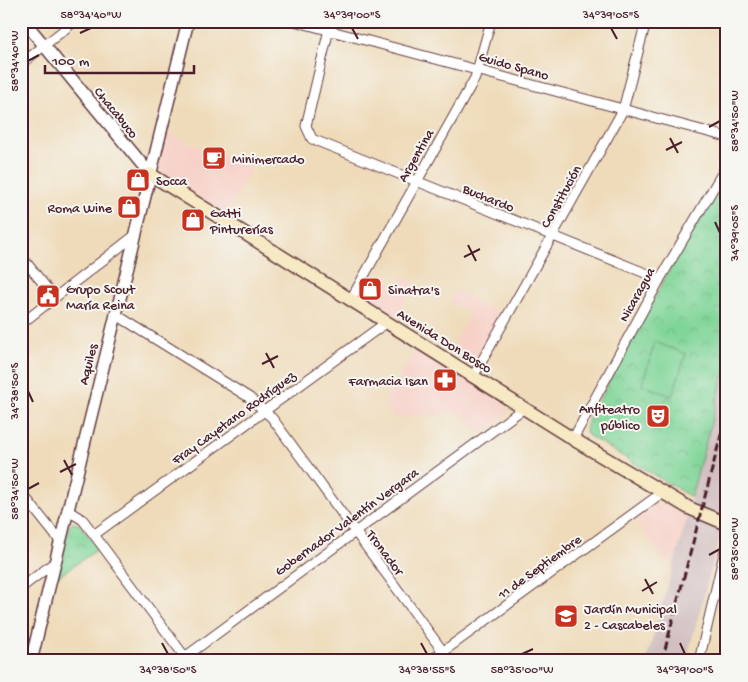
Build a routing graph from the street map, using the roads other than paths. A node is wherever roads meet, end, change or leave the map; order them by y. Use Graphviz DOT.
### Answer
graph roads {
  1 [pos="24,21"];
  2 [pos="75,21"];
  3 [pos="188,21"];
  4 [pos="294,21"];
  5 [pos="491,21"];
  6 [pos="646,21"];
  7 [pos="330,26"];
  8 [pos="44,46"];
  9 [pos="21,64"];
  10 [pos="479,69"];
  11 [pos="623,110"];
  12 [pos="727,137"];
  13 [pos="727,165"];
  14 [pos="150,174"];
  15 [pos="415,182"];
  16 [pos="134,236"];
  17 [pos="552,237"];
  18 [pos="21,256"];
  19 [pos="660,279"];
  20 [pos="54,297"];
  21 [pos="351,299"];
  22 [pos="115,314"];
  23 [pos="387,322"];
  24 [pos="21,324"];
  25 [pos="474,375"];
  26 [pos="524,408"];
  27 [pos="265,412"];
  28 [pos="573,439"];
  29 [pos="21,492"];
  30 [pos="663,492"];
  31 [pos="67,510"];
  32 [pos="727,524"];
  33 [pos="354,532"];
  34 [pos="95,534"];
  35 [pos="60,541"];
  36 [pos="727,542"];
  37 [pos="55,562"];
  38 [pos="21,588"];
  39 [pos="443,651"];
  40 [pos="186,659"];
  41 [pos="31,661"];
  42 [pos="430,661"];
  43 [pos="450,661"];
  44 [pos="699,661"];
  1 -- 8 [label="street, Chacabuco"];
  2 -- 8 [label="street"];
  3 -- 14 [label="street, Aquiles"];
  4 -- 7 [label="street, Guido Spano"];
  5 -- 10 [label="street, Argentina"];
  6 -- 11 [label="street, Constitución"];
  7 -- 10 [label="street, Guido Spano"];
  7 -- 15 [label="street, Buchardo"];
  8 -- 9 [label="street"];
  8 -- 14 [label="street, Chacabuco"];
  10 -- 11 [label="street, Guido Spano"];
  10 -- 15 [label="street, Argentina"];
  11 -- 12 [label="street, Guido Spano"];
  11 -- 17 [label="street, Constitución"];
  13 -- 19 [label="street, Nicaragua"];
  14 -- 16 [label="street, Aquiles"];
  14 -- 21 [label="main road, Avenida Don Bosco"];
  15 -- 17 [label="street, Buchardo"];
  15 -- 21 [label="street, Argentina"];
  16 -- 20 [label="street"];
  16 -- 22 [label="street, Aquiles"];
  17 -- 19 [label="street, Buchardo"];
  17 -- 25 [label="street, Constitución"];
  18 -- 20 [label="street"];
  19 -- 28 [label="street, Nicaragua"];
  20 -- 24 [label="street"];
  21 -- 23 [label="main road, Avenida Don Bosco"];
  22 -- 27 [label="street, Tronador"];
  22 -- 31 [label="street, Aquiles"];
  23 -- 25 [label="main road, Avenida Don Bosco"];
  23 -- 27 [label="street, Fray Cayetano Rodríguez"];
  25 -- 26 [label="main road, Avenida Don Bosco"];
  26 -- 28 [label="main road, Avenida Don Bosco"];
  26 -- 33 [label="street, Gobernador Valentín Vergara"];
  27 -- 33 [label="street, Tronador"];
  27 -- 34 [label="street, Fray Cayetano Rodríguez"];
  28 -- 30 [label="main road, Avenida Don Bosco"];
  29 -- 35 [label="street"];
  30 -- 32 [label="main road, Avenida Don Bosco"];
  30 -- 39 [label="street, 11 de Septiembre"];
  31 -- 34 [label="street"];
  31 -- 35 [label="street, Aquiles"];
  33 -- 39 [label="street, Tronador"];
  33 -- 40 [label="street, Gobernador Valentín Vergara"];
  34 -- 40 [label="street"];
  35 -- 37 [label="street, Aquiles"];
  36 -- 44 [label="street"];
  37 -- 38 [label="street"];
  37 -- 41 [label="street, Aquiles"];
  39 -- 42 [label="street, 11 de Septiembre"];
  39 -- 43 [label="street, Tronador"];
}
